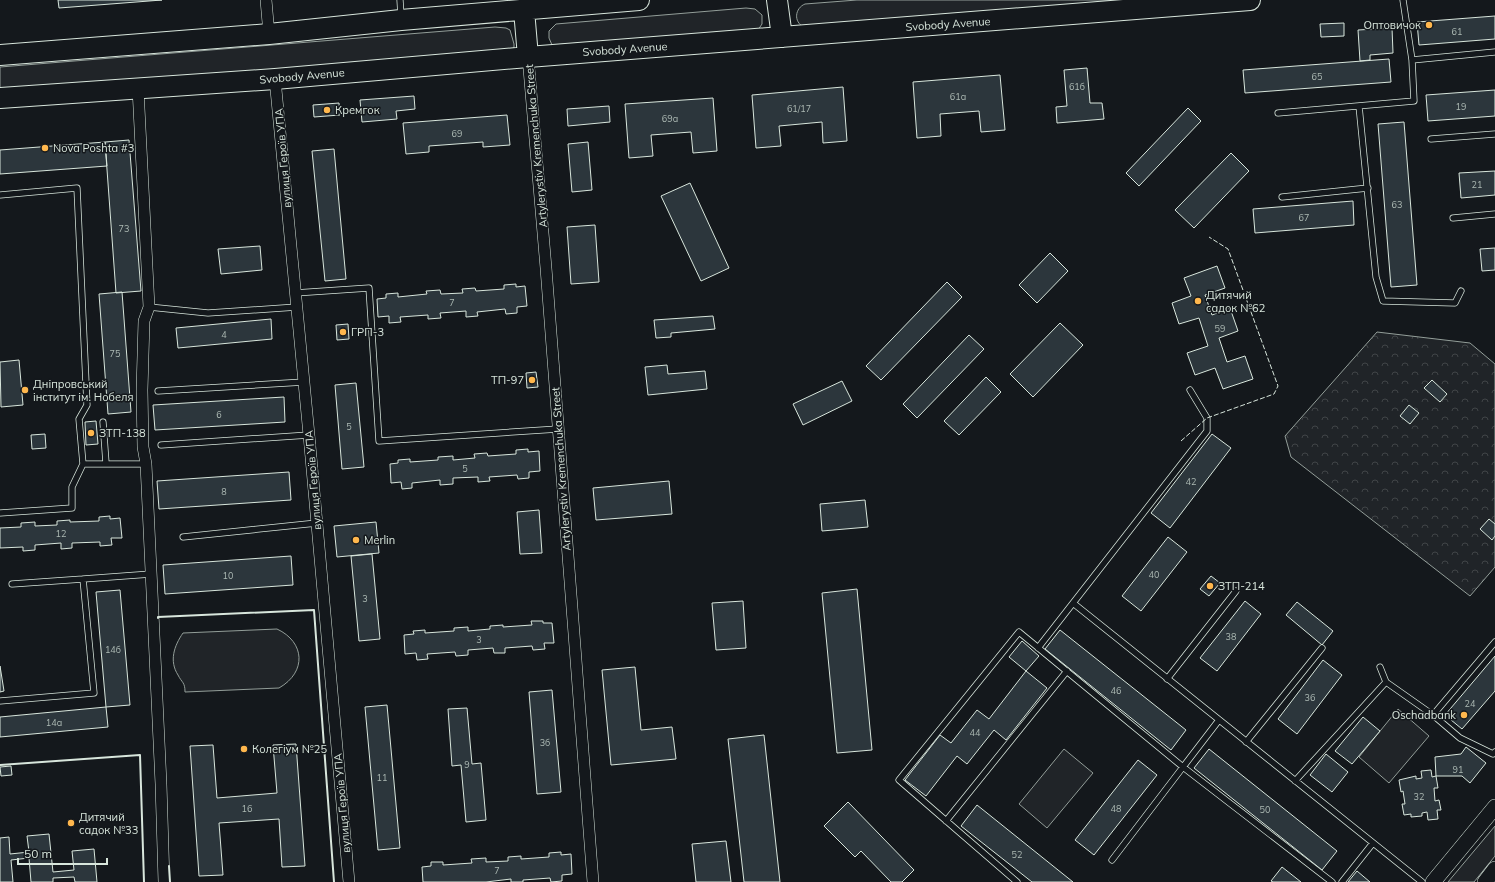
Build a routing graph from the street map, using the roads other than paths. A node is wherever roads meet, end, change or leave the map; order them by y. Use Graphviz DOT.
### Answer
graph roads {
  1 [pos="266,0"];
  2 [pos="400,0"];
  3 [pos="639,0"];
  4 [pos="777,0"];
  5 [pos="1250,0"];
  6 [pos="1403,0"];
  7 [pos="1170,3"];
  8 [pos="524,7"];
  9 [pos="401,20"];
  10 [pos="269,34"];
  11 [pos="782,37"];
  12 [pos="1495,52"];
  13 [pos="0,56"];
  14 [pos="528,57"];
  15 [pos="1412,60"];
  16 [pos="275,79"];
  17 [pos="138,88"];
  18 [pos="0,98"];
  19 [pos="1359,106"];
  20 [pos="1278,113"];
  21 [pos="1495,134"];
  22 [pos="1431,139"];
  23 [pos="1368,188"];
  24 [pos="0,195"];
  25 [pos="1282,197"];
  26 [pos="1495,214"];
  27 [pos="1454,218"];
  28 [pos="1461,291"];
  29 [pos="296,293"];
  30 [pos="149,307"];
  31 [pos="297,307"];
  32 [pos="304,382"];
  33 [pos="1190,390"];
  34 [pos="158,391"];
  35 [pos="103,422"];
  36 [pos="558,429"];
  37 [pos="309,435"];
  38 [pos="160,445"];
  39 [pos="106,463"];
  40 [pos="83,464"];
  41 [pos="146,464"];
  42 [pos="0,513"];
  43 [pos="317,523"];
  44 [pos="184,537"];
  45 [pos="151,574"];
  46 [pos="84,579"];
  47 [pos="12,584"];
  48 [pos="1236,591"];
  49 [pos="1073,603"];
  50 [pos="1495,642"];
  51 [pos="1038,648"];
  52 [pos="1322,648"];
  53 [pos="1380,667"];
  54 [pos="1067,671"];
  55 [pos="1167,679"];
  56 [pos="1386,682"];
  57 [pos="0,701"];
  58 [pos="1433,715"];
  59 [pos="1219,720"];
  60 [pos="1246,742"];
  61 [pos="1494,754"];
  62 [pos="1183,766"];
  63 [pos="1295,781"];
  64 [pos="1495,807"];
  65 [pos="946,821"];
  66 [pos="1373,843"];
  67 [pos="1112,860"];
  68 [pos="1495,869"];
  69 [pos="164,882"];
  70 [pos="349,882"];
  71 [pos="593,882"];
  72 [pos="1017,882"];
  73 [pos="1332,882"];
  74 [pos="1342,882"];
  75 [pos="1422,882"];
  76 [pos="1434,882"];
  77 [pos="1484,882"];
  1 -- 10 [label="street"];
  2 -- 9 [label="lane"];
  3 -- 8 [label="highway"];
  4 -- 11 [label="highway"];
  5 -- 7 [label="highway, Svobody Avenue"];
  6 -- 15 [label="lane"];
  7 -- 11 [label="highway, Svobody Avenue"];
  8 -- 9 [label="highway"];
  8 -- 14 [label="highway"];
  9 -- 10 [label="highway"];
  10 -- 13 [label="highway"];
  11 -- 14 [label="highway, Svobody Avenue"];
  12 -- 15 [label="lane"];
  14 -- 16 [label="highway, Svobody Avenue"];
  14 -- 36 [label="street, Artylerystiv Kremenchuka Street"];
  15 -- 19 [label="lane"];
  16 -- 17 [label="highway, Svobody Avenue"];
  16 -- 29 [label="street, вулиця Героїв УПА"];
  17 -- 18 [label="highway, Svobody Avenue"];
  17 -- 30 [label="street"];
  19 -- 20 [label="lane"];
  19 -- 23 [label="lane"];
  21 -- 22 [label="lane"];
  23 -- 25 [label="lane"];
  23 -- 28 [label="lane"];
  24 -- 40 [label="lane"];
  26 -- 27 [label="lane"];
  29 -- 31 [label="street, вулиця Героїв УПА"];
  29 -- 36 [label="lane"];
  30 -- 31 [label="lane"];
  30 -- 41 [label="street"];
  31 -- 32 [label="street, вулиця Героїв УПА"];
  32 -- 34 [label="lane"];
  32 -- 37 [label="street, вулиця Героїв УПА"];
  33 -- 49 [label="lane"];
  35 -- 39 [label="lane"];
  36 -- 71 [label="street, Artylerystiv Kremenchuka Street"];
  37 -- 38 [label="lane"];
  37 -- 43 [label="street, вулиця Героїв УПА"];
  39 -- 40 [label="lane"];
  39 -- 41 [label="lane"];
  40 -- 42 [label="lane"];
  41 -- 45 [label="street"];
  43 -- 44 [label="lane"];
  43 -- 70 [label="street, вулиця Героїв УПА"];
  45 -- 46 [label="lane"];
  45 -- 69 [label="street"];
  46 -- 47 [label="lane"];
  46 -- 57 [label="lane"];
  48 -- 55 [label="lane"];
  49 -- 51 [label="lane"];
  49 -- 55 [label="lane"];
  50 -- 58 [label="lane"];
  51 -- 54 [label="lane"];
  51 -- 65 [label="lane"];
  52 -- 60 [label="lane"];
  53 -- 56 [label="lane"];
  54 -- 62 [label="lane"];
  54 -- 65 [label="lane"];
  55 -- 59 [label="lane"];
  56 -- 58 [label="lane"];
  56 -- 63 [label="lane"];
  58 -- 61 [label="lane"];
  59 -- 60 [label="lane"];
  59 -- 62 [label="lane"];
  60 -- 63 [label="lane"];
  62 -- 67 [label="lane"];
  62 -- 73 [label="lane"];
  63 -- 66 [label="lane"];
  64 -- 76 [label="main road"];
  65 -- 72 [label="lane"];
  66 -- 74 [label="lane"];
  66 -- 75 [label="lane"];
  68 -- 77 [label="main road"];
}
